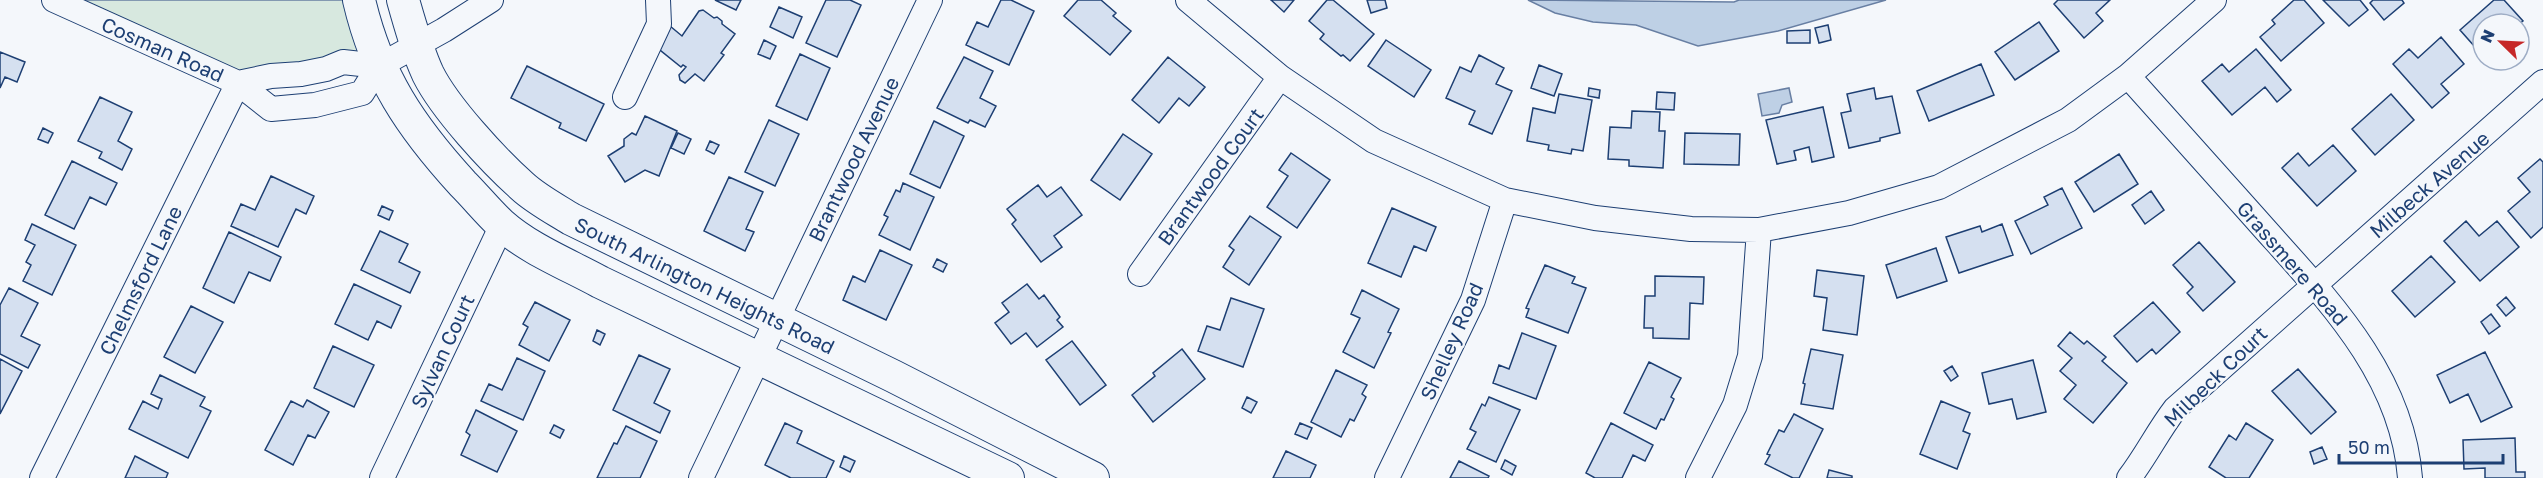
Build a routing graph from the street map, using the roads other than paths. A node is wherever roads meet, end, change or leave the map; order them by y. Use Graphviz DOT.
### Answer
graph roads {
  1 [pos="54,0"];
  2 [pos="359,0"];
  3 [pos="403,0"];
  4 [pos="491,0"];
  5 [pos="658,0"];
  6 [pos="930,0"];
  7 [pos="1188,0"];
  8 [pos="2214,0"];
  9 [pos="416,45"];
  10 [pos="379,66"];
  11 [pos="2128,76"];
  12 [pos="1281,77"];
  13 [pos="238,82"];
  14 [pos="2543,82"];
  15 [pos="626,97"];
  16 [pos="1505,200"];
  17 [pos="502,225"];
  18 [pos="1759,230"];
  19 [pos="1140,274"];
  20 [pos="2314,285"];
  21 [pos="776,319"];
  22 [pos="758,358"];
  23 [pos="42,478"];
  24 [pos="382,478"];
  25 [pos="701,478"];
  26 [pos="1008,478"];
  27 [pos="1093,478"];
  28 [pos="1387,478"];
  29 [pos="1698,478"];
  30 [pos="2129,478"];
  31 [pos="2410,478"];
  1 -- 13 [label="street, Cosman Road"];
  2 -- 10 [label="main road"];
  3 -- 9 [label="main road, South Arlington Heights Road"];
  4 -- 9 [label="street"];
  5 -- 15 [label="street"];
  6 -- 21 [label="street, Brantwood Avenue"];
  7 -- 12 [label="street"];
  8 -- 11 [label="street"];
  9 -- 10 [label="street"];
  9 -- 21 [label="main road, South Arlington Heights Road"];
  10 -- 13 [label="street, Cosman Road"];
  10 -- 13 [label="street, Cosman Road"];
  10 -- 17 [label="main road"];
  11 -- 18 [label="street"];
  11 -- 20 [label="street, Grassmere Road"];
  12 -- 16 [label="street"];
  12 -- 19 [label="street, Brantwood Court"];
  13 -- 23 [label="street, Chelmsford Lane"];
  14 -- 20 [label="street, Milbeck Avenue"];
  16 -- 18 [label="street"];
  16 -- 28 [label="street, Shelley Road"];
  17 -- 22 [label="main road"];
  17 -- 24 [label="street, Sylvan Court"];
  18 -- 29 [label="street"];
  20 -- 30 [label="street, Milbeck Court"];
  20 -- 31 [label="street, Grassmere Road"];
  21 -- 22 [label="street, Brantwood Avenue"];
  21 -- 27 [label="main road, South Arlington Heights Road"];
  22 -- 25 [label="street, Brantwood Avenue"];
  22 -- 26 [label="main road"];
}
